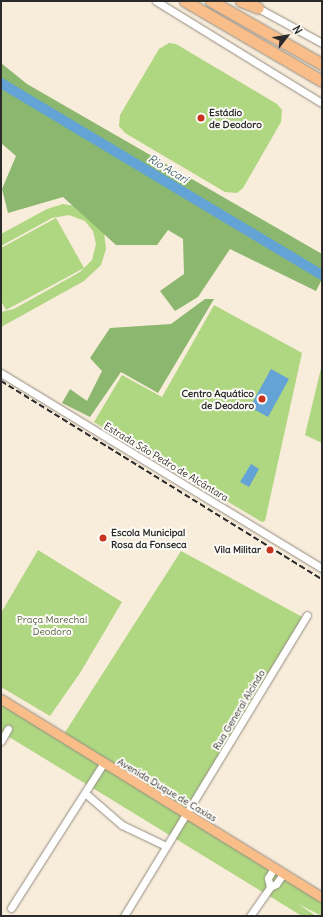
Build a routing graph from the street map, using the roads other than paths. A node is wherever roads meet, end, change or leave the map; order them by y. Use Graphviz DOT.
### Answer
graph roads {
  1 [pos="156,1"];
  2 [pos="185,1"];
  3 [pos="211,1"];
  4 [pos="241,1"];
  5 [pos="247,1"];
  6 [pos="258,8"];
  7 [pos="322,43"];
  8 [pos="322,64"];
  9 [pos="322,81"];
  10 [pos="322,103"];
  11 [pos="1,373"];
  12 [pos="322,568"];
  13 [pos="307,615"];
  14 [pos="1,699"];
  15 [pos="8,729"];
  16 [pos="1,741"];
  17 [pos="103,764"];
  18 [pos="85,793"];
  19 [pos="188,815"];
  20 [pos="166,846"];
  21 [pos="274,868"];
  22 [pos="283,874"];
  23 [pos="270,886"];
  24 [pos="322,897"];
  25 [pos="11,908"];
  26 [pos="124,916"];
  27 [pos="250,916"];
  1 -- 10 [label="street"];
  2 -- 9 [label="highway"];
  3 -- 8 [label="highway"];
  4 -- 6 [label="highway"];
  5 -- 6 [label="street"];
  6 -- 7 [label="street"];
  11 -- 12 [label="street, Estrada São Pedro de Alcântara"];
  13 -- 19 [label="street, Rua General Alcindo"];
  14 -- 17 [label="main road, Avenida Duque de Caxias"];
  15 -- 16 [label="street"];
  17 -- 18 [label="street"];
  17 -- 19 [label="main road, Avenida Duque de Caxias"];
  18 -- 20 [label="street"];
  18 -- 25 [label="street"];
  19 -- 20 [label="street, Rua General Alcindo"];
  19 -- 21 [label="main road, Avenida Duque de Caxias"];
  20 -- 26 [label="street, Rua General Alcindo"];
  21 -- 22 [label="main road, Avenida Duque de Caxias"];
  21 -- 23 [label="street"];
  22 -- 23 [label="street"];
  22 -- 24 [label="main road, Avenida Duque de Caxias"];
  23 -- 27 [label="street"];
}
